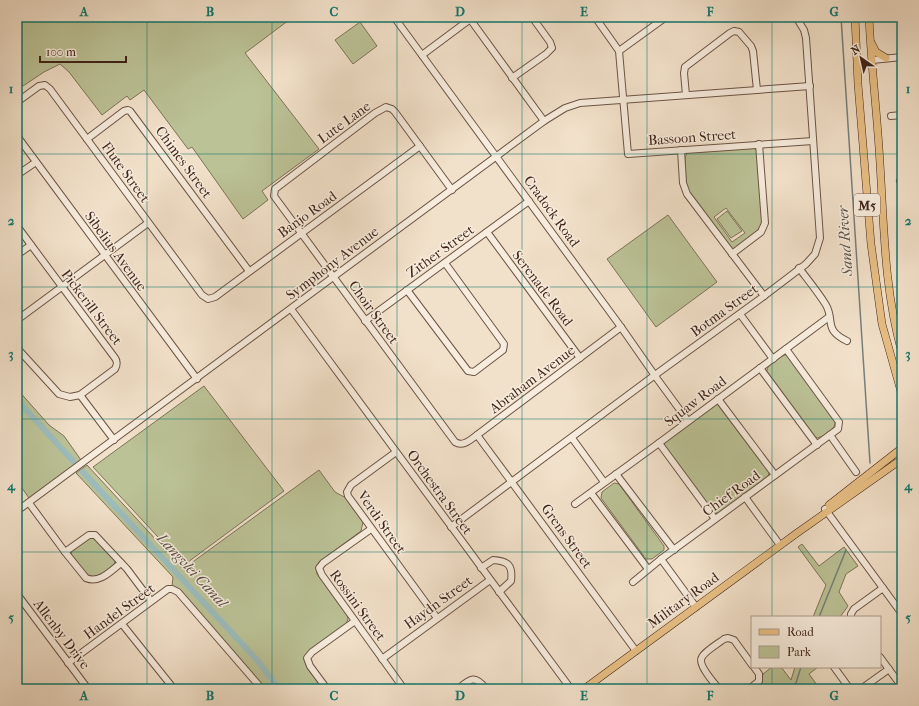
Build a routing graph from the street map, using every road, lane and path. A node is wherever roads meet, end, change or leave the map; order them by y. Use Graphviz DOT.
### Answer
graph roads {
  1 [pos="394,17"];
  2 [pos="532,17"];
  3 [pos="595,17"];
  4 [pos="666,17"];
  5 [pos="796,17"];
  6 [pos="855,17"];
  7 [pos="869,17"];
  8 [pos="471,18"];
  9 [pos="870,26"];
  10 [pos="620,52"];
  11 [pos="422,55"];
  12 [pos="902,57"];
  13 [pos="886,58"];
  14 [pos="872,60"];
  15 [pos="512,78"];
  16 [pos="810,86"];
  17 [pos="757,90"];
  18 [pos="686,96"];
  19 [pos="623,100"];
  20 [pos="17,102"];
  21 [pos="902,115"];
  22 [pos="891,116"];
  23 [pos="544,121"];
  24 [pos="17,136"];
  25 [pos="87,139"];
  26 [pos="813,140"];
  27 [pos="759,144"];
  28 [pos="420,146"];
  29 [pos="681,150"];
  30 [pos="497,157"];
  31 [pos="36,162"];
  32 [pos="17,175"];
  33 [pos="452,190"];
  34 [pos="274,196"];
  35 [pos="529,201"];
  36 [pos="148,223"];
  37 [pos="17,226"];
  38 [pos="487,232"];
  39 [pos="301,234"];
  40 [pos="31,245"];
  41 [pos="732,254"];
  42 [pos="17,255"];
  43 [pos="105,255"];
  44 [pos="445,263"];
  45 [pos="799,268"];
  46 [pos="249,271"];
  47 [pos="333,278"];
  48 [pos="62,286"];
  49 [pos="407,290"];
  50 [pos="764,296"];
  51 [pos="208,299"];
  52 [pos="291,310"];
  53 [pos="740,314"];
  54 [pos="829,317"];
  55 [pos="17,320"];
  56 [pos="365,321"];
  57 [pos="621,326"];
  58 [pos="847,341"];
  59 [pos="17,348"];
  60 [pos="786,349"];
  61 [pos="902,353"];
  62 [pos="580,358"];
  63 [pos="773,359"];
  64 [pos="760,368"];
  65 [pos="655,375"];
  66 [pos="196,379"];
  67 [pos="80,395"];
  68 [pos="902,395"];
  69 [pos="718,399"];
  70 [pos="688,420"];
  71 [pos="477,435"];
  72 [pos="830,435"];
  73 [pos="572,438"];
  74 [pos="114,440"];
  75 [pos="455,442"];
  76 [pos="902,442"];
  77 [pos="659,443"];
  78 [pos="817,445"];
  79 [pos="902,448"];
  80 [pos="396,452"];
  81 [pos="889,458"];
  82 [pos="902,459"];
  83 [pos="899,463"];
  84 [pos="856,472"];
  85 [pos="616,474"];
  86 [pos="775,475"];
  87 [pos="512,482"];
  88 [pos="604,482"];
  89 [pos="591,492"];
  90 [pos="745,497"];
  91 [pos="29,503"];
  92 [pos="575,504"];
  93 [pos="826,511"];
  94 [pos="17,512"];
  95 [pos="715,519"];
  96 [pos="451,527"];
  97 [pos="370,529"];
  98 [pos="780,545"];
  99 [pos="674,550"];
  100 [pos="64,552"];
  101 [pos="661,559"];
  102 [pos="121,563"];
  103 [pos="481,568"];
  104 [pos="648,569"];
  105 [pos="490,580"];
  106 [pos="633,582"];
  107 [pos="882,588"];
  108 [pos="499,592"];
  109 [pos="17,594"];
  110 [pos="151,601"];
  111 [pos="696,607"];
  112 [pos="902,614"];
  113 [pos="851,616"];
  114 [pos="437,618"];
  115 [pos="355,621"];
  116 [pos="122,624"];
  117 [pos="636,651"];
  118 [pos="881,658"];
  119 [pos="382,659"];
  120 [pos="68,663"];
  121 [pos="751,663"];
  122 [pos="754,668"];
  123 [pos="835,668"];
  124 [pos="889,669"];
  125 [pos="17,684"];
  126 [pos="902,687"];
  127 [pos="21,689"];
  128 [pos="88,689"];
  129 [pos="174,689"];
  130 [pos="262,689"];
  131 [pos="327,689"];
  132 [pos="404,689"];
  133 [pos="458,689"];
  134 [pos="486,689"];
  135 [pos="571,689"];
  136 [pos="584,689"];
  137 [pos="719,689"];
  138 [pos="750,689"];
  139 [pos="850,689"];
  140 [pos="861,689"];
  1 -- 11 [label="street, Cradock Road"];
  2 -- 15 [label="street"];
  3 -- 10 [label="street"];
  4 -- 10 [label="street"];
  5 -- 16 [label="street, Botma Street"];
  6 -- 68 [label="main road, M5"];
  7 -- 9 [label="main road, M5"];
  8 -- 11 [label="street"];
  8 -- 15 [label="street"];
  9 -- 13 [label="main road"];
  9 -- 14 [label="main road, M5"];
  10 -- 19 [label="street"];
  11 -- 30 [label="street, Cradock Road"];
  12 -- 13 [label="street"];
  13 -- 14 [label="street"];
  14 -- 61 [label="main road, M5"];
  15 -- 23 [label="street"];
  16 -- 17 [label="street, Symphony Avenue"];
  16 -- 26 [label="street, Botma Street"];
  17 -- 18 [label="street, Symphony Avenue"];
  17 -- 18 [label="street"];
  18 -- 19 [label="street, Symphony Avenue"];
  19 -- 23 [label="street, Symphony Avenue"];
  19 -- 29 [label="street, Bassoon Street"];
  20 -- 25 [label="street, Flute Street"];
  21 -- 22 [label="street"];
  23 -- 30 [label="street, Symphony Avenue"];
  24 -- 31 [label="street, Sibelius Avenue"];
  25 -- 36 [label="street, Flute Street"];
  25 -- 46 [label="street, Chimes Street"];
  26 -- 27 [label="street, Bassoon Street"];
  26 -- 45 [label="street, Botma Street"];
  27 -- 29 [label="street, Bassoon Street"];
  27 -- 41 [label="street"];
  28 -- 33 [label="street, Lute Lane"];
  28 -- 34 [label="street, Lute Lane"];
  28 -- 39 [label="street, Banjo Road"];
  29 -- 41 [label="street"];
  30 -- 33 [label="street, Symphony Avenue"];
  30 -- 35 [label="street, Cradock Road"];
  31 -- 32 [label="street"];
  31 -- 43 [label="street, Sibelius Avenue"];
  33 -- 47 [label="street, Symphony Avenue"];
  34 -- 39 [label="street, Choir Street"];
  35 -- 38 [label="street, Zither Street"];
  35 -- 57 [label="street, Cradock Road"];
  36 -- 43 [label="street"];
  36 -- 51 [label="street, Flute Street"];
  37 -- 40 [label="street, Pickerill Street"];
  38 -- 44 [label="street, Zither Street"];
  38 -- 62 [label="street, Serenade Road"];
  39 -- 46 [label="street, Banjo Road"];
  39 -- 47 [label="street, Choir Street"];
  40 -- 42 [label="street"];
  40 -- 48 [label="street, Pickerill Street"];
  41 -- 50 [label="street"];
  43 -- 48 [label="street"];
  43 -- 66 [label="street, Sibelius Avenue"];
  44 -- 49 [label="street, Zither Street"];
  44 -- 49 [label="street"];
  45 -- 50 [label="street, Botma Street"];
  45 -- 54 [label="street"];
  46 -- 51 [label="street, Banjo Road"];
  47 -- 52 [label="street, Symphony Avenue"];
  47 -- 56 [label="street, Choir Street"];
  48 -- 55 [label="street"];
  48 -- 67 [label="street, Pickerill Street"];
  49 -- 56 [label="street, Zither Street"];
  50 -- 53 [label="street, Botma Street"];
  52 -- 66 [label="street, Symphony Avenue"];
  52 -- 80 [label="street, Orchestra Street"];
  53 -- 63 [label="street"];
  53 -- 65 [label="street, Botma Street"];
  54 -- 58 [label="street"];
  54 -- 60 [label="street, Squaw Road"];
  56 -- 75 [label="street, Choir Street"];
  57 -- 62 [label="street, Abraham Avenue"];
  57 -- 65 [label="street, Cradock Road"];
  59 -- 67 [label="street"];
  60 -- 63 [label="street, Squaw Road"];
  60 -- 72 [label="street, Chief Road"];
  62 -- 71 [label="street, Abraham Avenue"];
  63 -- 64 [label="street, Squaw Road"];
  64 -- 69 [label="street, Squaw Road"];
  64 -- 78 [label="street"];
  65 -- 70 [label="street, Cradock Road"];
  65 -- 73 [label="street, Botma Street"];
  66 -- 74 [label="street, Symphony Avenue"];
  67 -- 74 [label="street"];
  69 -- 70 [label="street, Squaw Road"];
  69 -- 86 [label="street"];
  70 -- 77 [label="street, Squaw Road"];
  71 -- 75 [label="street, Abraham Avenue"];
  71 -- 87 [label="street, Grens Street"];
  72 -- 78 [label="street, Chief Road"];
  72 -- 84 [label="street"];
  73 -- 87 [label="street, Botma Street"];
  73 -- 88 [label="street"];
  74 -- 91 [label="street, Symphony Avenue"];
  76 -- 81 [label="main road"];
  77 -- 85 [label="street, Squaw Road"];
  77 -- 95 [label="street"];
  78 -- 86 [label="street, Chief Road"];
  79 -- 81 [label="main road, Military Road"];
  80 -- 96 [label="street, Orchestra Street"];
  80 -- 97 [label="street, Verdi Street"];
  81 -- 93 [label="main road, Military Road"];
  82 -- 83 [label="main road, Military Road"];
  83 -- 93 [label="main road, Military Road"];
  85 -- 88 [label="street, Squaw Road"];
  85 -- 99 [label="street"];
  86 -- 90 [label="street, Chief Road"];
  87 -- 96 [label="street, Botma Street"];
  87 -- 117 [label="street, Grens Street"];
  88 -- 89 [label="street, Squaw Road"];
  89 -- 92 [label="street, Squaw Road"];
  89 -- 104 [label="street"];
  90 -- 95 [label="street, Chief Road"];
  90 -- 98 [label="street"];
  91 -- 94 [label="street, Symphony Avenue"];
  91 -- 100 [label="street"];
  93 -- 98 [label="main road, Military Road"];
  93 -- 107 [label="street"];
  95 -- 99 [label="street, Chief Road"];
  96 -- 103 [label="street, Orchestra Street"];
  97 -- 114 [label="street, Verdi Street"];
  97 -- 115 [label="street, Rossini Street"];
  98 -- 111 [label="main road, Military Road"];
  99 -- 101 [label="street, Chief Road"];
  100 -- 102 [label="street"];
  100 -- 102 [label="street"];
  101 -- 104 [label="street, Chief Road"];
  101 -- 111 [label="street"];
  102 -- 110 [label="street"];
  103 -- 105 [label="street, Orchestra Street"];
  103 -- 108 [label="street"];
  104 -- 106 [label="street, Chief Road"];
  105 -- 108 [label="street, Orchestra Street"];
  105 -- 114 [label="street, Haydn Street"];
  107 -- 112 [label="street"];
  107 -- 113 [label="street"];
  108 -- 135 [label="street, Orchestra Street"];
  109 -- 120 [label="street, Allenby Drive"];
  110 -- 116 [label="street, Handel Street"];
  110 -- 130 [label="street, Handel Street"];
  111 -- 117 [label="main road, Military Road"];
  114 -- 119 [label="street, Haydn Street"];
  115 -- 119 [label="street, Rossini Street"];
  115 -- 131 [label="street"];
  116 -- 120 [label="street, Handel Street"];
  116 -- 129 [label="street"];
  117 -- 136 [label="main road, Military Road"];
  118 -- 124 [label="street"];
  119 -- 132 [label="street, Rossini Street"];
  120 -- 128 [label="street, Allenby Drive"];
  121 -- 137 [label="street"];
  122 -- 138 [label="street"];
  123 -- 139 [label="street"];
  124 -- 126 [label="street"];
  124 -- 140 [label="street"];
  125 -- 127 [label="street"];
  133 -- 134 [label="street"];
}
